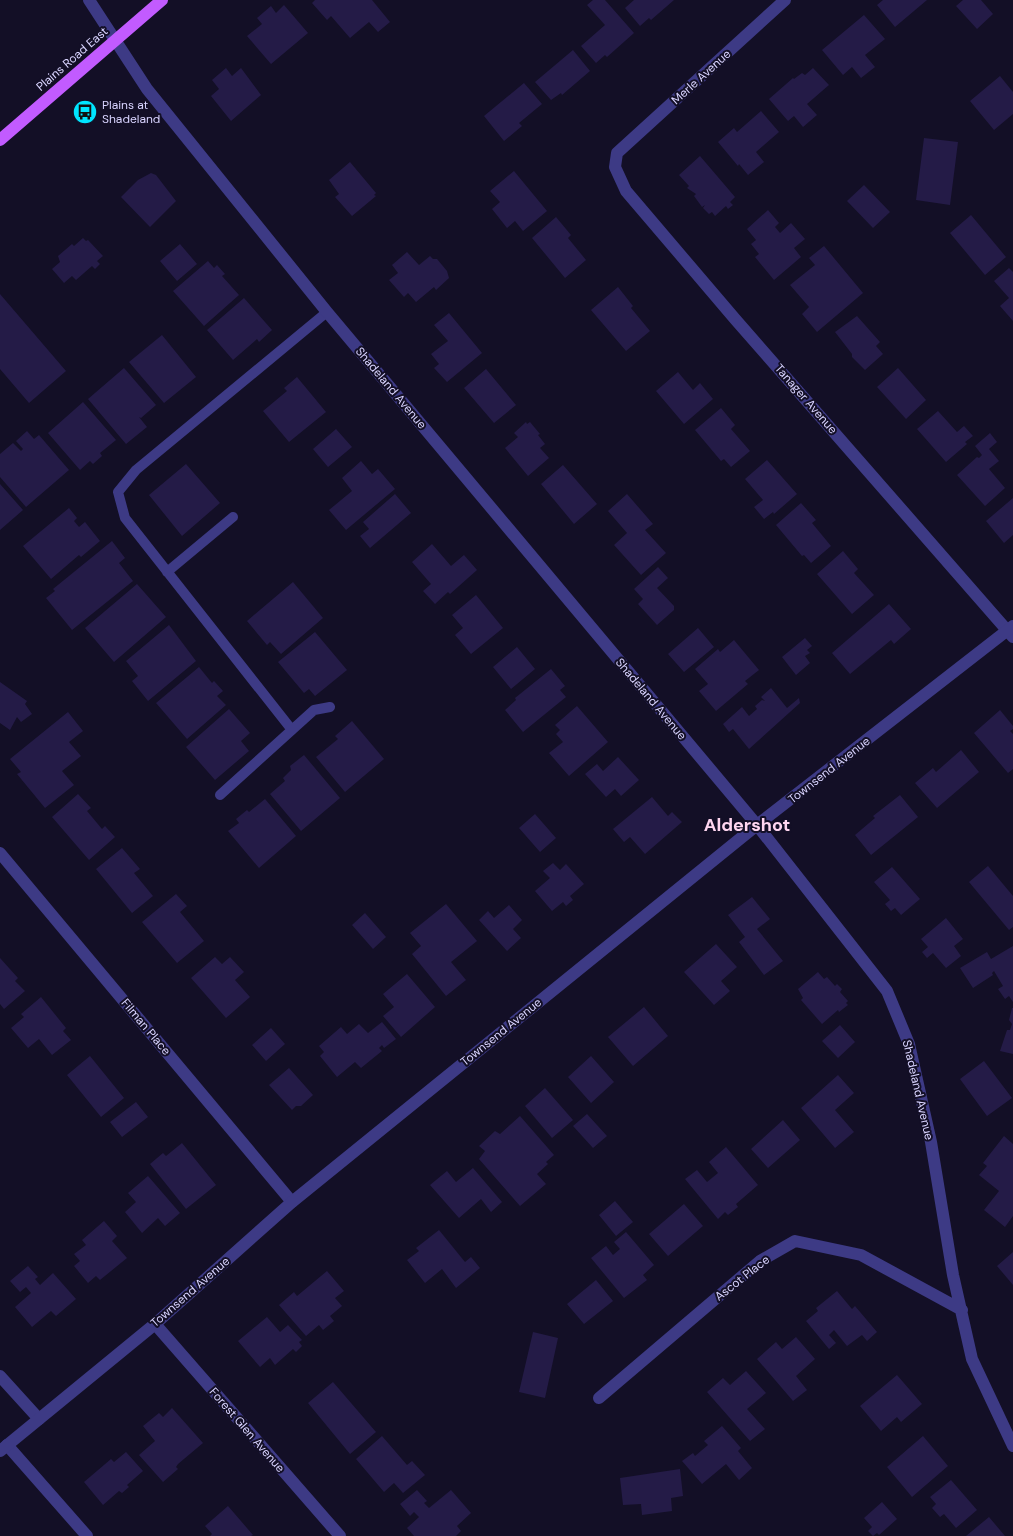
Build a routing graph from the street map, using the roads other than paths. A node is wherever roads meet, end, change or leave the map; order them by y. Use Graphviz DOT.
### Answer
graph roads {
  1 [pos="89,0"];
  2 [pos="162,0"];
  3 [pos="785,0"];
  4 [pos="114,40"];
  5 [pos="0,140"];
  6 [pos="617,153"];
  7 [pos="327,312"];
  8 [pos="233,517"];
  9 [pos="166,572"];
  10 [pos="1011,631"];
  11 [pos="330,706"];
  12 [pos="292,730"];
  13 [pos="220,795"];
  14 [pos="757,825"];
  15 [pos="0,853"];
  16 [pos="292,1202"];
  17 [pos="962,1310"];
  18 [pos="155,1324"];
  19 [pos="0,1376"];
  20 [pos="599,1398"];
  21 [pos="39,1420"];
  22 [pos="1013,1446"];
  23 [pos="4,1448"];
  24 [pos="87,1536"];
  25 [pos="340,1536"];
  1 -- 4 [label="street, Shadeland Avenue"];
  2 -- 4 [label="main road, Plains Road East"];
  3 -- 6 [label="street, Merle Avenue"];
  4 -- 5 [label="main road, Plains Road East"];
  4 -- 7 [label="street, Shadeland Avenue"];
  6 -- 10 [label="street, Tanager Avenue"];
  7 -- 9 [label="lane"];
  7 -- 14 [label="street, Shadeland Avenue"];
  8 -- 9 [label="lane"];
  9 -- 12 [label="lane"];
  10 -- 14 [label="street, Townsend Avenue"];
  11 -- 12 [label="lane"];
  12 -- 13 [label="lane"];
  14 -- 16 [label="street, Townsend Avenue"];
  14 -- 17 [label="street, Shadeland Avenue"];
  15 -- 16 [label="street, Filman Place"];
  16 -- 18 [label="street, Townsend Avenue"];
  17 -- 20 [label="street, Ascot Place"];
  17 -- 22 [label="street, Shadeland Avenue"];
  18 -- 21 [label="street, Townsend Avenue"];
  18 -- 25 [label="street, Forest Glen Avenue"];
  19 -- 21 [label="street"];
  21 -- 23 [label="street, Townsend Avenue"];
  23 -- 24 [label="street"];
}
